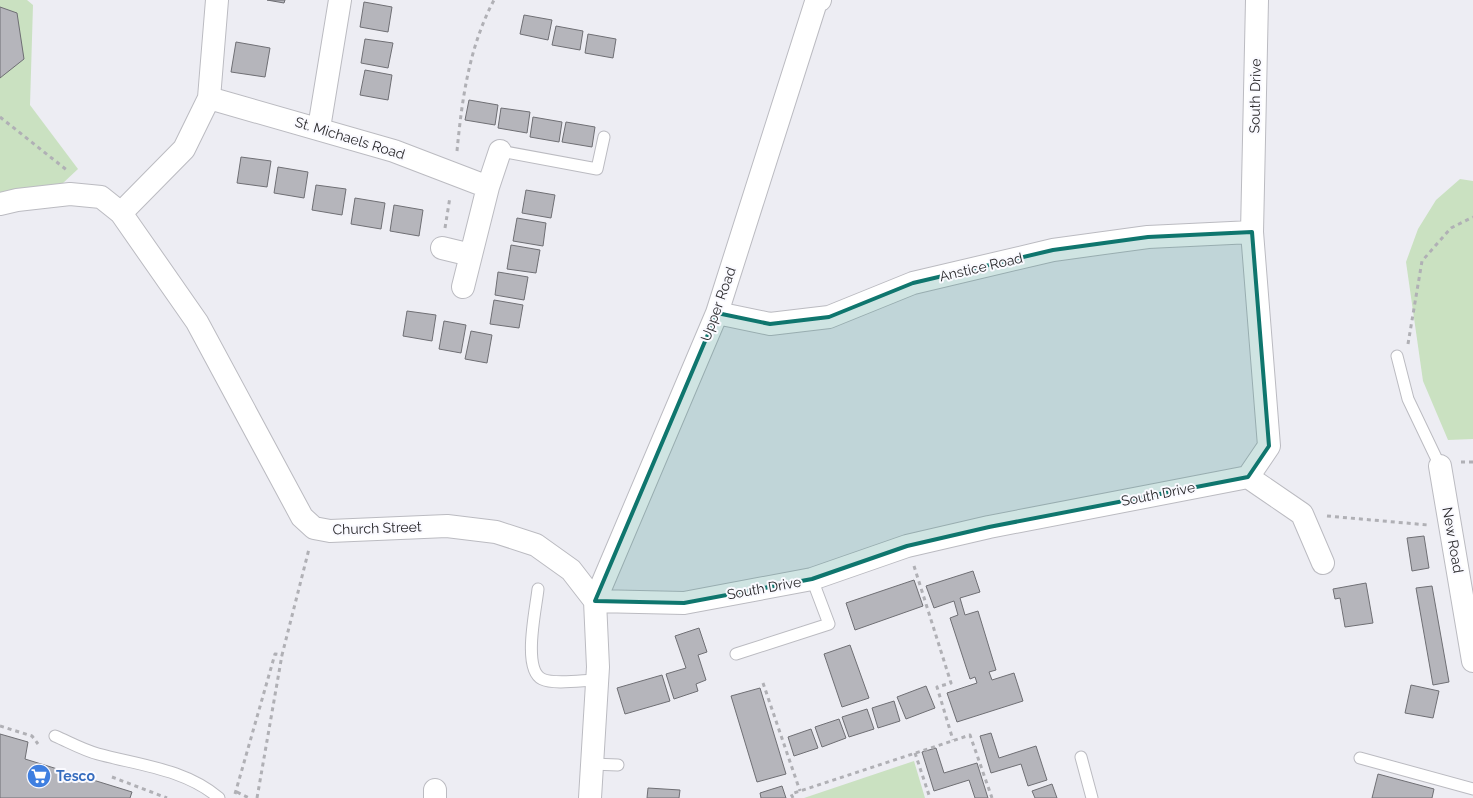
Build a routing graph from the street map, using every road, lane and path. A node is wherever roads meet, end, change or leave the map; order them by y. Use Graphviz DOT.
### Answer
graph roads {
  1 [pos="217,0"];
  2 [pos="340,0"];
  3 [pos="494,0"];
  4 [pos="820,0"];
  5 [pos="1258,0"];
  6 [pos="209,98"];
  7 [pos="0,117"];
  8 [pos="319,128"];
  9 [pos="604,138"];
  10 [pos="500,151"];
  11 [pos="70,173"];
  12 [pos="454,174"];
  13 [pos="488,187"];
  14 [pos="0,204"];
  15 [pos="121,213"];
  16 [pos="1473,217"];
  17 [pos="1252,232"];
  18 [pos="442,248"];
  19 [pos="471,255"];
  20 [pos="463,287"];
  21 [pos="717,313"];
  22 [pos="1397,356"];
  23 [pos="1402,380"];
  24 [pos="1440,466"];
  25 [pos="1248,477"];
  26 [pos="1302,514"];
  27 [pos="314,528"];
  28 [pos="1452,528"];
  29 [pos="907,546"];
  30 [pos="1323,563"];
  31 [pos="812,580"];
  32 [pos="538,589"];
  33 [pos="594,600"];
  34 [pos="1472,649"];
  35 [pos="736,654"];
  36 [pos="282,655"];
  37 [pos="597,680"];
  38 [pos="763,683"];
  39 [pos="55,736"];
  40 [pos="954,740"];
  41 [pos="915,753"];
  42 [pos="1081,757"];
  43 [pos="1360,758"];
  44 [pos="592,764"];
  45 [pos="618,765"];
  46 [pos="1473,790"];
  47 [pos="800,791"];
  48 [pos="237,792"];
  49 [pos="219,798"];
  50 [pos="228,798"];
  51 [pos="249,798"];
  52 [pos="257,798"];
  53 [pos="590,798"];
  54 [pos="793,798"];
  55 [pos="930,798"];
  56 [pos="992,798"];
  57 [pos="1092,798"];
  1 -- 6 [label="street"];
  2 -- 8 [label="street"];
  3 -- 12 [label="path"];
  4 -- 21 [label="street, Upper Road"];
  5 -- 17 [label="street, South Drive"];
  6 -- 8 [label="street, St. Michaels Road"];
  6 -- 15 [label="street"];
  7 -- 11 [label="path"];
  8 -- 12 [label="street, St. Michaels Road"];
  9 -- 10 [label="lane"];
  10 -- 13 [label="street"];
  12 -- 13 [label="street, St. Michaels Road"];
  12 -- 18 [label="path"];
  13 -- 19 [label="street"];
  14 -- 15 [label="street, Church Street"];
  15 -- 27 [label="street, Church Street"];
  16 -- 23 [label="path"];
  17 -- 21 [label="street, Anstice Road"];
  17 -- 25 [label="street, South Drive"];
  18 -- 19 [label="street"];
  19 -- 20 [label="street"];
  21 -- 33 [label="street, Upper Road"];
  22 -- 23 [label="lane"];
  23 -- 24 [label="lane"];
  24 -- 28 [label="street, New Road"];
  25 -- 26 [label="street"];
  25 -- 29 [label="street, South Drive"];
  26 -- 28 [label="path"];
  26 -- 30 [label="street"];
  27 -- 33 [label="street, Church Street"];
  27 -- 36 [label="path"];
  28 -- 34 [label="street, New Road"];
  29 -- 31 [label="street, South Drive"];
  29 -- 40 [label="path"];
  31 -- 33 [label="street, South Drive"];
  31 -- 35 [label="lane"];
  32 -- 37 [label="lane"];
  33 -- 37 [label="street"];
  36 -- 48 [label="path"];
  36 -- 52 [label="path"];
  37 -- 44 [label="street"];
  38 -- 47 [label="path"];
  39 -- 49 [label="lane"];
  40 -- 41 [label="path"];
  40 -- 56 [label="path"];
  41 -- 47 [label="path"];
  41 -- 55 [label="path"];
  42 -- 57 [label="lane"];
  43 -- 46 [label="lane"];
  44 -- 45 [label="lane"];
  44 -- 53 [label="street"];
  47 -- 54 [label="path"];
  48 -- 50 [label="path"];
  48 -- 51 [label="path"];
}
